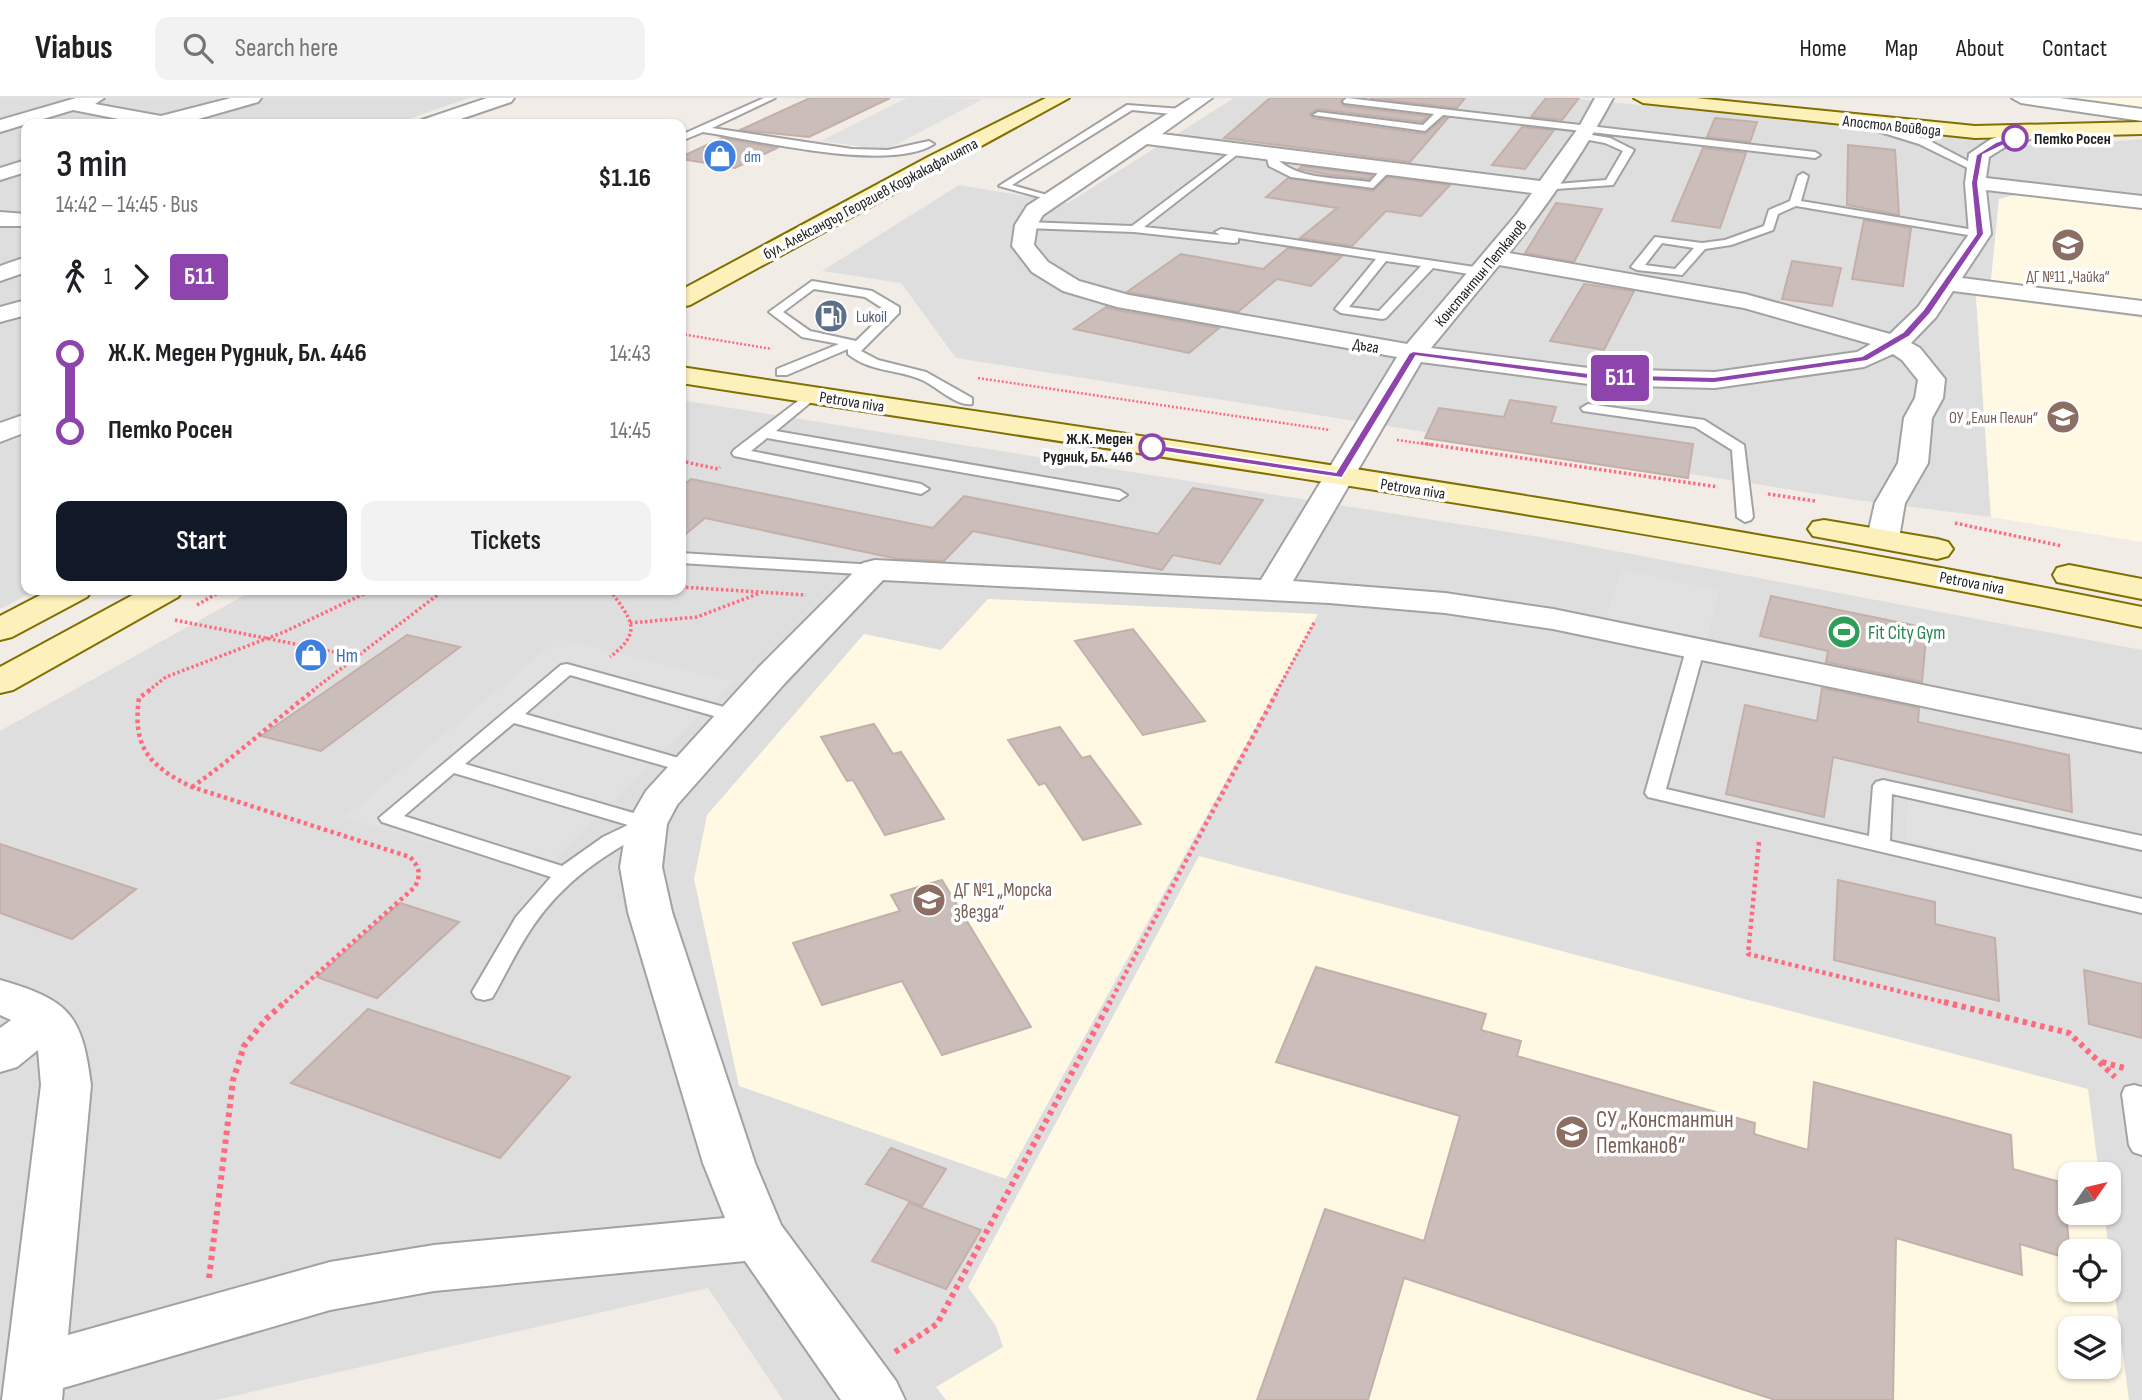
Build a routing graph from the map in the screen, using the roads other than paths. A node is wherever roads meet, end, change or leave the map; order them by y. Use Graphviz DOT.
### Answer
graph roads {
  1 [pos="95,98"];
  2 [pos="252,98"];
  3 [pos="505,98"];
  4 [pos="771,98"];
  5 [pos="1025,98"];
  6 [pos="1060,98"];
  7 [pos="1604,98"];
  8 [pos="1643,98"];
  9 [pos="2021,98"];
  10 [pos="1347,101"];
  11 [pos="1192,102"];
  12 [pos="8,104"];
  13 [pos="72,105"];
  14 [pos="1443,110"];
  15 [pos="53,111"];
  16 [pos="2142,115"];
  17 [pos="1318,116"];
  18 [pos="26,119"];
  19 [pos="141,119"];
  20 [pos="176,119"];
  21 [pos="444,119"];
  22 [pos="21,121"];
  23 [pos="1853,121"];
  24 [pos="0,127"];
  25 [pos="2142,128"];
  26 [pos="702,129"];
  27 [pos="1585,132"];
  28 [pos="2033,132"];
  29 [pos="686,136"];
  30 [pos="1145,138"];
  31 [pos="929,144"];
  32 [pos="1239,149"];
  33 [pos="1815,155"];
  34 [pos="21,168"];
  35 [pos="0,174"];
  36 [pos="1803,176"];
  37 [pos="1975,176"];
  38 [pos="848,186"];
  39 [pos="1545,188"];
  40 [pos="825,198"];
  41 [pos="1050,199"];
  42 [pos="2142,202"];
  43 [pos="1795,203"];
  44 [pos="788,217"];
  45 [pos="1026,225"];
  46 [pos="1135,229"];
  47 [pos="1221,232"];
  48 [pos="1980,234"];
  49 [pos="1270,240"];
  50 [pos="1702,246"];
  51 [pos="1382,259"];
  52 [pos="1431,263"];
  53 [pos="1487,264"];
  54 [pos="21,266"];
  55 [pos="0,274"];
  56 [pos="1948,283"];
  57 [pos="686,297"];
  58 [pos="2142,308"];
  59 [pos="856,342"];
  60 [pos="1893,343"];
  61 [pos="1413,353"];
  62 [pos="686,358"];
  63 [pos="782,372"];
  64 [pos="686,376"];
  65 [pos="811,395"];
  66 [pos="967,401"];
  67 [pos="1588,408"];
  68 [pos="21,424"];
  69 [pos="0,433"];
  70 [pos="764,433"];
  71 [pos="1351,456"];
  72 [pos="921,489"];
  73 [pos="1119,495"];
  74 [pos="1743,504"];
  75 [pos="1886,525"];
  76 [pos="686,559"];
  77 [pos="860,584"];
  78 [pos="2142,589"];
  79 [pos="1270,592"];
  80 [pos="66,595"];
  81 [pos="157,595"];
  82 [pos="2142,617"];
  83 [pos="0,630"];
  84 [pos="1695,650"];
  85 [pos="0,682"];
  86 [pos="511,716"];
  87 [pos="735,716"];
  88 [pos="2142,741"];
  89 [pos="450,766"];
  90 [pos="689,767"];
  91 [pos="647,824"];
  92 [pos="2142,843"];
  93 [pos="1878,844"];
  94 [pos="565,874"];
  95 [pos="2142,906"];
  96 [pos="484,992"];
  97 [pos="0,996"];
  98 [pos="47,1017"];
  99 [pos="0,1054"];
  100 [pos="2138,1095"];
  101 [pos="2142,1145"];
  102 [pos="759,1237"];
  103 [pos="34,1385"];
  104 [pos="867,1387"];
  1 -- 13 [label="street"];
  2 -- 20 [label="street"];
  3 -- 21 [label="street"];
  4 -- 26 [label="lane"];
  5 -- 31 [label="street, бул. Александър Георгиев Коджакафалията"];
  6 -- 57 [label="street, бул. Александър Георгиев Коджакафалията"];
  7 -- 27 [label="street, Константин Петканов"];
  8 -- 23 [label="street, Апостол Войвода"];
  9 -- 16 [label="street"];
  10 -- 14 [label="lane"];
  11 -- 30 [label="street"];
  11 -- 41 [label="lane"];
  12 -- 15 [label="street"];
  13 -- 15 [label="street"];
  13 -- 19 [label="street"];
  14 -- 17 [label="lane"];
  14 -- 27 [label="lane"];
  15 -- 18 [label="street"];
  22 -- 24 [label="street"];
  23 -- 28 [label="street, Апостол Войвода"];
  23 -- 37 [label="lane"];
  25 -- 28 [label="street, Апостол Войвода"];
  26 -- 29 [label="lane"];
  26 -- 31 [label="lane"];
  27 -- 33 [label="lane"];
  27 -- 39 [label="street, Константин Петканов"];
  27 -- 39 [label="lane"];
  28 -- 37 [label="street"];
  30 -- 32 [label="street"];
  30 -- 41 [label="street"];
  31 -- 38 [label="street, бул. Александър Георгиев Коджакафалията"];
  32 -- 39 [label="street"];
  32 -- 46 [label="lane"];
  34 -- 35 [label="street"];
  36 -- 43 [label="lane"];
  37 -- 42 [label="street"];
  37 -- 48 [label="street"];
  39 -- 53 [label="street, Константин Петканов"];
  40 -- 44 [label="street, бул. Александър Георгиев Коджакафалията"];
  41 -- 45 [label="street"];
  43 -- 48 [label="lane"];
  43 -- 50 [label="lane"];
  45 -- 46 [label="lane"];
  45 -- 61 [label="street, Дъга"];
  46 -- 49 [label="lane"];
  47 -- 49 [label="lane"];
  48 -- 56 [label="street, Дъга"];
  49 -- 51 [label="lane"];
  50 -- 50 [label="lane"];
  51 -- 52 [label="lane"];
  51 -- 52 [label="lane"];
  52 -- 53 [label="lane"];
  53 -- 60 [label="street"];
  53 -- 61 [label="street, Константин Петканов"];
  54 -- 55 [label="street"];
  56 -- 58 [label="street"];
  56 -- 60 [label="street, Дъга"];
  59 -- 59 [label="lane"];
  59 -- 63 [label="lane"];
  59 -- 66 [label="lane"];
  60 -- 61 [label="street, Дъга"];
  60 -- 75 [label="street"];
  61 -- 71 [label="street, Константин Петканов"];
  62 -- 63 [label="street, Petrova niva"];
  63 -- 66 [label="street, Petrova niva"];
  64 -- 65 [label="street, Petrova niva"];
  65 -- 70 [label="lane"];
  65 -- 71 [label="street, Petrova niva"];
  66 -- 71 [label="street, Petrova niva"];
  67 -- 74 [label="lane"];
  68 -- 69 [label="street"];
  70 -- 72 [label="lane"];
  70 -- 73 [label="lane"];
  71 -- 74 [label="street, Petrova niva"];
  71 -- 79 [label="street, Константин Петканов"];
  71 -- 82 [label="street, Petrova niva"];
  74 -- 75 [label="street, Petrova niva"];
  75 -- 78 [label="street, Petrova niva"];
  76 -- 77 [label="lane"];
  77 -- 79 [label="street"];
  77 -- 87 [label="street"];
  79 -- 84 [label="street"];
  80 -- 83 [label="street"];
  81 -- 85 [label="street"];
  84 -- 88 [label="street"];
  84 -- 93 [label="lane"];
  86 -- 87 [label="lane"];
  86 -- 89 [label="lane"];
  86 -- 90 [label="lane"];
  87 -- 90 [label="street"];
  89 -- 91 [label="lane"];
  89 -- 94 [label="lane"];
  90 -- 91 [label="street"];
  91 -- 94 [label="lane"];
  91 -- 102 [label="street"];
  92 -- 93 [label="lane"];
  93 -- 95 [label="lane"];
  94 -- 96 [label="lane"];
  97 -- 98 [label="street"];
  98 -- 99 [label="street"];
  98 -- 103 [label="street"];
  100 -- 101 [label="lane"];
  102 -- 103 [label="street"];
  102 -- 104 [label="street"];
}
